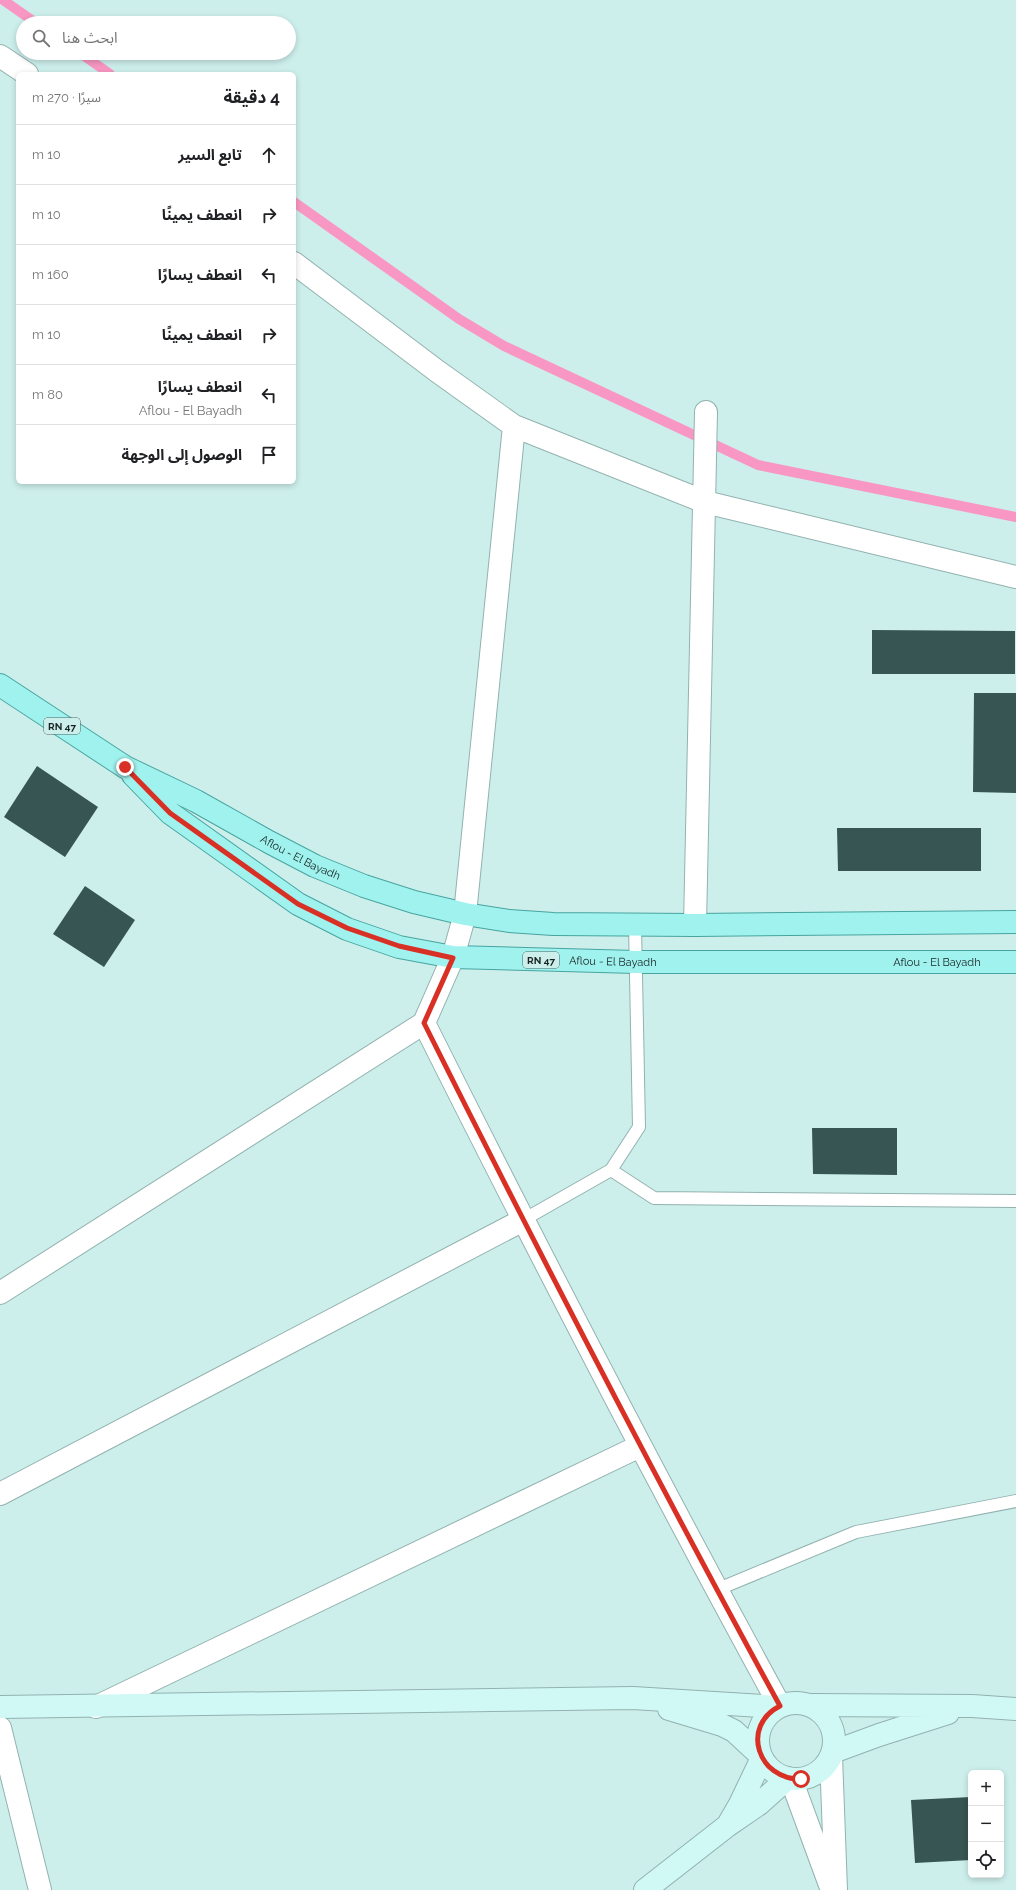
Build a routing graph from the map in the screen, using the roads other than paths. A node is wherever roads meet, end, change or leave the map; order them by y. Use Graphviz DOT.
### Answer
graph roads {
  1 [pos="0,56"];
  2 [pos="24,72"];
  3 [pos="296,265"];
  4 [pos="706,412"];
  5 [pos="514,426"];
  6 [pos="705,494"];
  7 [pos="1016,576"];
  8 [pos="0,685"];
  9 [pos="125,767"];
  10 [pos="465,914"];
  11 [pos="1016,922"];
  12 [pos="635,925"];
  13 [pos="695,925"];
  14 [pos="453,958"];
  15 [pos="636,962"];
  16 [pos="1016,962"];
  17 [pos="424,1023"];
  18 [pos="611,1170"];
  19 [pos="1016,1201"];
  20 [pos="523,1220"];
  21 [pos="0,1293"];
  22 [pos="640,1446"];
  23 [pos="0,1494"];
  24 [pos="1016,1501"];
  25 [pos="716,1590"];
  26 [pos="633,1698"];
  27 [pos="811,1705"];
  28 [pos="779,1706"];
  29 [pos="972,1706"];
  30 [pos="0,1707"];
  31 [pos="96,1707"];
  32 [pos="1016,1709"];
  33 [pos="0,1728"];
  34 [pos="832,1754"];
  35 [pos="761,1757"];
  36 [pos="790,1779"];
  37 [pos="727,1826"];
  38 [pos="40,1890"];
  39 [pos="644,1890"];
  40 [pos="831,1890"];
  41 [pos="836,1890"];
  1 -- 2 [label="street"];
  3 -- 5 [label="street"];
  4 -- 6 [label="street"];
  5 -- 6 [label="street"];
  5 -- 10 [label="street"];
  6 -- 7 [label="street"];
  6 -- 13 [label="street"];
  8 -- 9 [label="main road, Aflou - El Bayadh / RN 47"];
  9 -- 10 [label="main road, Aflou - El Bayadh / RN 47"];
  9 -- 14 [label="main road, Aflou - El Bayadh / RN 47"];
  10 -- 12 [label="main road, Aflou - El Bayadh / RN 47"];
  10 -- 14 [label="street"];
  11 -- 13 [label="main road, Aflou - El Bayadh / RN 47"];
  12 -- 13 [label="main road, Aflou - El Bayadh / RN 47"];
  12 -- 15 [label="lane"];
  14 -- 15 [label="main road, Aflou - El Bayadh / RN 47"];
  14 -- 17 [label="street"];
  15 -- 16 [label="main road, Aflou - El Bayadh / RN 47"];
  15 -- 18 [label="lane"];
  17 -- 20 [label="street"];
  17 -- 21 [label="street"];
  18 -- 19 [label="lane"];
  18 -- 20 [label="lane"];
  20 -- 22 [label="street"];
  20 -- 23 [label="street"];
  22 -- 25 [label="street"];
  22 -- 31 [label="street"];
  24 -- 25 [label="lane"];
  25 -- 28 [label="street"];
  26 -- 28 [label="street"];
  26 -- 31 [label="street"];
  26 -- 35 [label="street"];
  27 -- 28 [label="street"];
  27 -- 29 [label="street"];
  27 -- 34 [label="street"];
  28 -- 35 [label="street"];
  29 -- 32 [label="street"];
  29 -- 34 [label="street"];
  30 -- 31 [label="street"];
  33 -- 38 [label="street"];
  34 -- 36 [label="street"];
  34 -- 41 [label="street"];
  35 -- 36 [label="street"];
  35 -- 37 [label="street"];
  36 -- 37 [label="street"];
  36 -- 40 [label="street"];
  37 -- 39 [label="street"];
}
